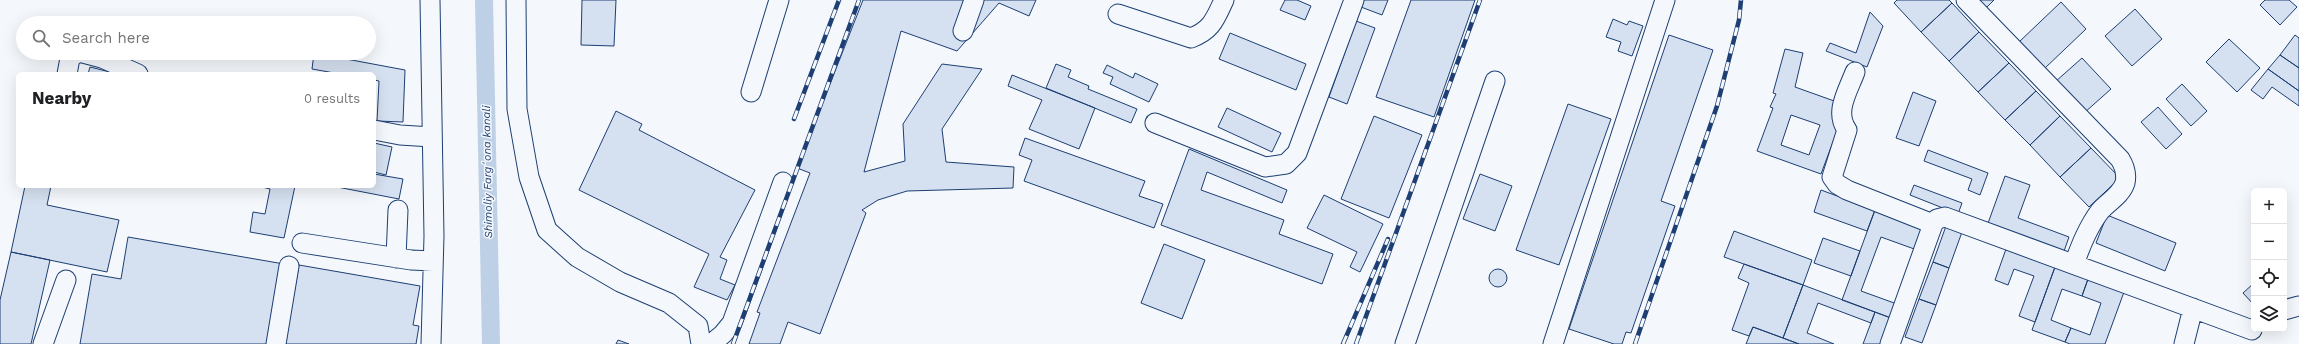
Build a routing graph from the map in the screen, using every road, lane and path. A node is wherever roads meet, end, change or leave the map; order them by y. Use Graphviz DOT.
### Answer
graph roads {
  1 [pos="430,0"];
  2 [pos="516,0"];
  3 [pos="779,0"];
  4 [pos="974,0"];
  5 [pos="1224,0"];
  6 [pos="1354,0"];
  7 [pos="1665,0"];
  8 [pos="1966,0"];
  9 [pos="1118,14"];
  10 [pos="963,31"];
  11 [pos="70,60"];
  12 [pos="104,60"];
  13 [pos="66,72"];
  14 [pos="134,72"];
  15 [pos="1854,72"];
  16 [pos="1495,81"];
  17 [pos="751,92"];
  18 [pos="1155,123"];
  19 [pos="376,130"];
  20 [pos="432,136"];
  21 [pos="783,182"];
  22 [pos="398,210"];
  23 [pos="1933,224"];
  24 [pos="302,243"];
  25 [pos="396,258"];
  26 [pos="433,261"];
  27 [pos="2074,264"];
  28 [pos="289,266"];
  29 [pos="66,280"];
  30 [pos="2299,306"];
  31 [pos="2193,308"];
  32 [pos="2287,309"];
  33 [pos="2250,334"];
  34 [pos="43,344"];
  35 [pos="276,344"];
  36 [pos="431,344"];
  37 [pos="701,344"];
  38 [pos="711,344"];
  39 [pos="1405,344"];
  40 [pos="1553,344"];
  41 [pos="1890,344"];
  42 [pos="2184,344"];
  1 -- 20 [label="street"];
  2 -- 37 [label="street"];
  3 -- 17 [label="street"];
  4 -- 10 [label="street"];
  5 -- 9 [label="street"];
  6 -- 18 [label="street"];
  7 -- 40 [label="street"];
  8 -- 27 [label="street"];
  11 -- 13 [label="street"];
  12 -- 14 [label="street"];
  15 -- 23 [label="street"];
  16 -- 39 [label="street"];
  19 -- 20 [label="street"];
  20 -- 26 [label="street"];
  21 -- 38 [label="street"];
  22 -- 25 [label="street"];
  23 -- 27 [label="street"];
  23 -- 41 [label="street"];
  24 -- 25 [label="street"];
  25 -- 26 [label="street"];
  26 -- 36 [label="street"];
  27 -- 31 [label="street"];
  28 -- 35 [label="street"];
  29 -- 34 [label="street"];
  30 -- 32 [label="street"];
  31 -- 33 [label="street"];
  31 -- 42 [label="street"];
}
